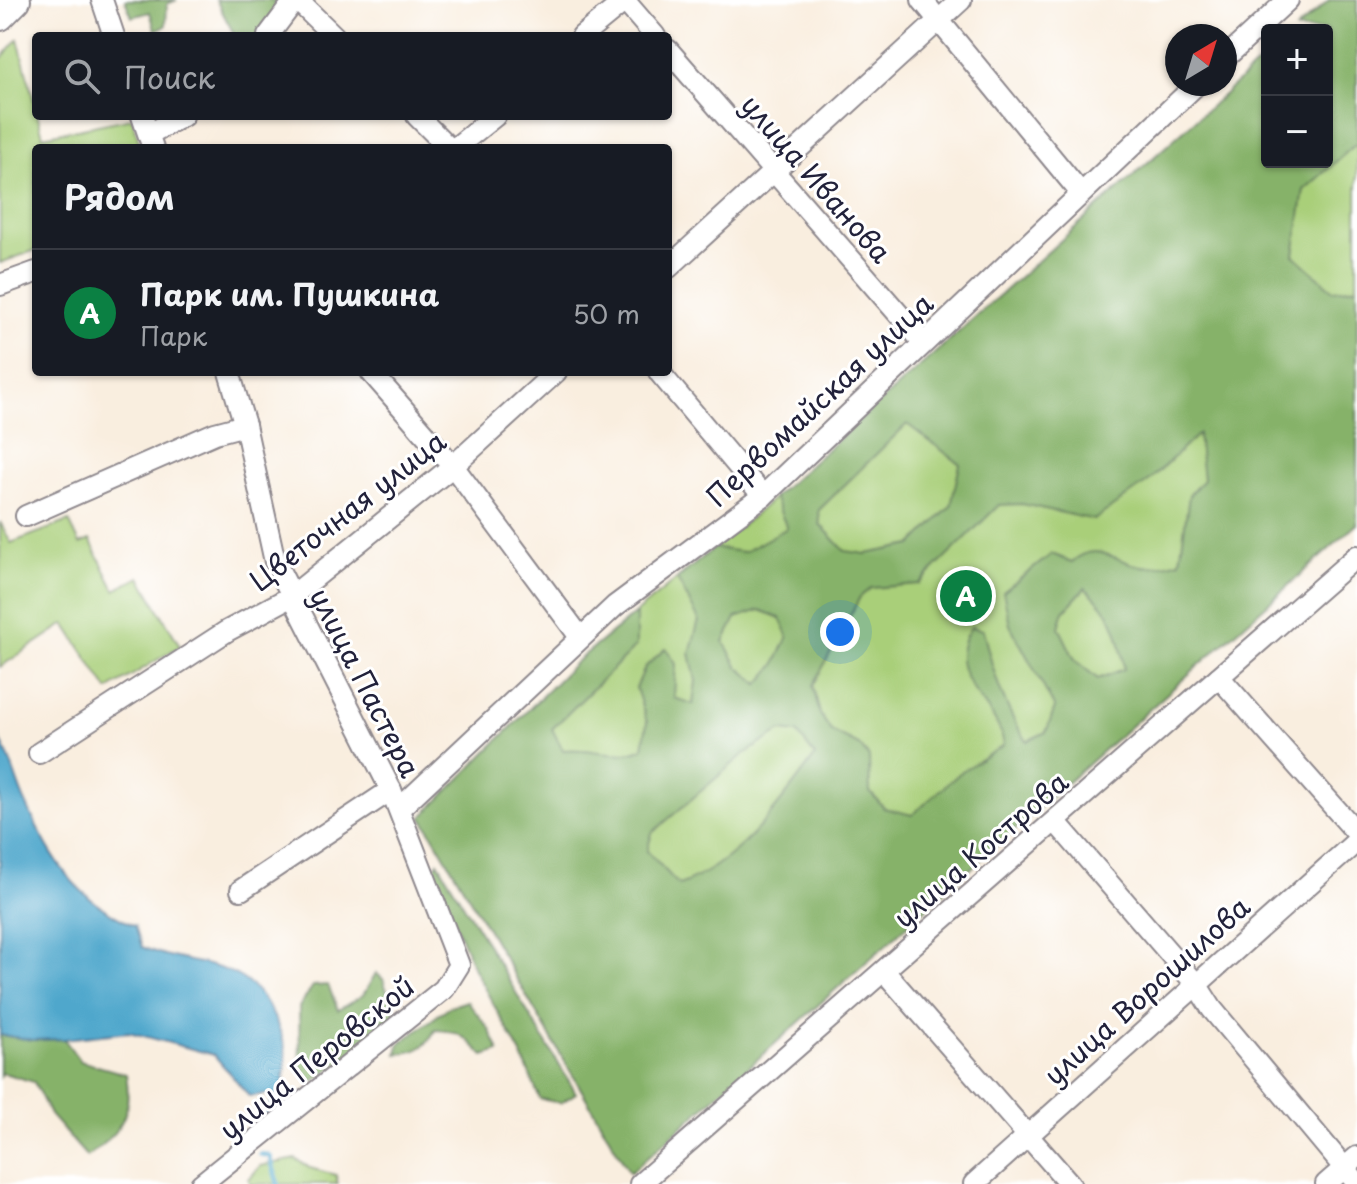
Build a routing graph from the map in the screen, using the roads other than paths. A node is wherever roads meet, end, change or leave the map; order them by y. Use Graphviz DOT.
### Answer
graph roads {
  1 [pos="16,0"];
  2 [pos="102,0"];
  3 [pos="296,0"];
  4 [pos="625,0"];
  5 [pos="922,0"];
  6 [pos="961,0"];
  7 [pos="1288,0"];
  8 [pos="0,16"];
  9 [pos="940,19"];
  10 [pos="113,32"];
  11 [pos="271,32"];
  12 [pos="330,32"];
  13 [pos="587,32"];
  14 [pos="652,32"];
  15 [pos="1237,47"];
  16 [pos="672,55"];
  17 [pos="1184,96"];
  18 [pos="175,120"];
  19 [pos="421,120"];
  20 [pos="490,120"];
  21 [pos="148,133"];
  22 [pos="448,144"];
  23 [pos="457,144"];
  24 [pos="773,169"];
  25 [pos="1080,192"];
  26 [pos="672,264"];
  27 [pos="32,273"];
  28 [pos="0,285"];
  29 [pos="923,342"];
  30 [pos="230,376"];
  31 [pos="374,376"];
  32 [pos="552,376"];
  33 [pos="662,376"];
  34 [pos="245,425"];
  35 [pos="453,466"];
  36 [pos="763,496"];
  37 [pos="26,516"];
  38 [pos="1357,556"];
  39 [pos="292,596"];
  40 [pos="580,637"];
  41 [pos="1219,677"];
  42 [pos="39,753"];
  43 [pos="395,800"];
  44 [pos="1055,821"];
  45 [pos="1357,833"];
  46 [pos="1357,841"];
  47 [pos="241,890"];
  48 [pos="459,965"];
  49 [pos="884,971"];
  50 [pos="1196,984"];
  51 [pos="1025,1135"];
  52 [pos="1353,1170"];
  53 [pos="201,1184"];
  54 [pos="640,1184"];
  55 [pos="974,1184"];
  56 [pos="1070,1184"];
  57 [pos="1326,1184"];
  1 -- 8 [label="street"];
  2 -- 10 [label="street"];
  3 -- 11 [label="street"];
  3 -- 12 [label="street"];
  4 -- 13 [label="street"];
  4 -- 14 [label="street"];
  5 -- 9 [label="street"];
  6 -- 9 [label="street"];
  7 -- 15 [label="street"];
  9 -- 24 [label="street"];
  9 -- 25 [label="street"];
  16 -- 24 [label="street, улица Иванова"];
  17 -- 25 [label="street, Первомайская улица"];
  18 -- 21 [label="street"];
  19 -- 22 [label="street"];
  20 -- 23 [label="street"];
  24 -- 26 [label="street"];
  24 -- 29 [label="street, улица Иванова"];
  25 -- 29 [label="street, Первомайская улица"];
  27 -- 28 [label="street"];
  29 -- 36 [label="street, Первомайская улица"];
  30 -- 34 [label="street, улица Пастера"];
  31 -- 35 [label="street"];
  32 -- 35 [label="street, Цветочная улица"];
  33 -- 36 [label="street"];
  34 -- 37 [label="street"];
  34 -- 39 [label="street, улица Пастера"];
  35 -- 39 [label="street, Цветочная улица"];
  35 -- 40 [label="street"];
  36 -- 40 [label="street, Первомайская улица"];
  38 -- 41 [label="street, улица Кострова"];
  39 -- 42 [label="street, Цветочная улица"];
  39 -- 43 [label="street, улица Пастера"];
  40 -- 43 [label="street, Первомайская улица"];
  41 -- 44 [label="street, улица Кострова"];
  41 -- 45 [label="street"];
  43 -- 47 [label="street, Первомайская улица"];
  43 -- 48 [label="street, улица Пастера"];
  44 -- 49 [label="street, улица Кострова"];
  44 -- 50 [label="street"];
  46 -- 50 [label="street, улица Ворошилова"];
  48 -- 53 [label="street, улица Перовской"];
  49 -- 51 [label="street"];
  49 -- 54 [label="street, улица Кострова"];
  50 -- 51 [label="street, улица Ворошилова"];
  50 -- 52 [label="street"];
  51 -- 55 [label="street, улица Ворошилова"];
  51 -- 56 [label="street"];
  52 -- 57 [label="street"];
}
